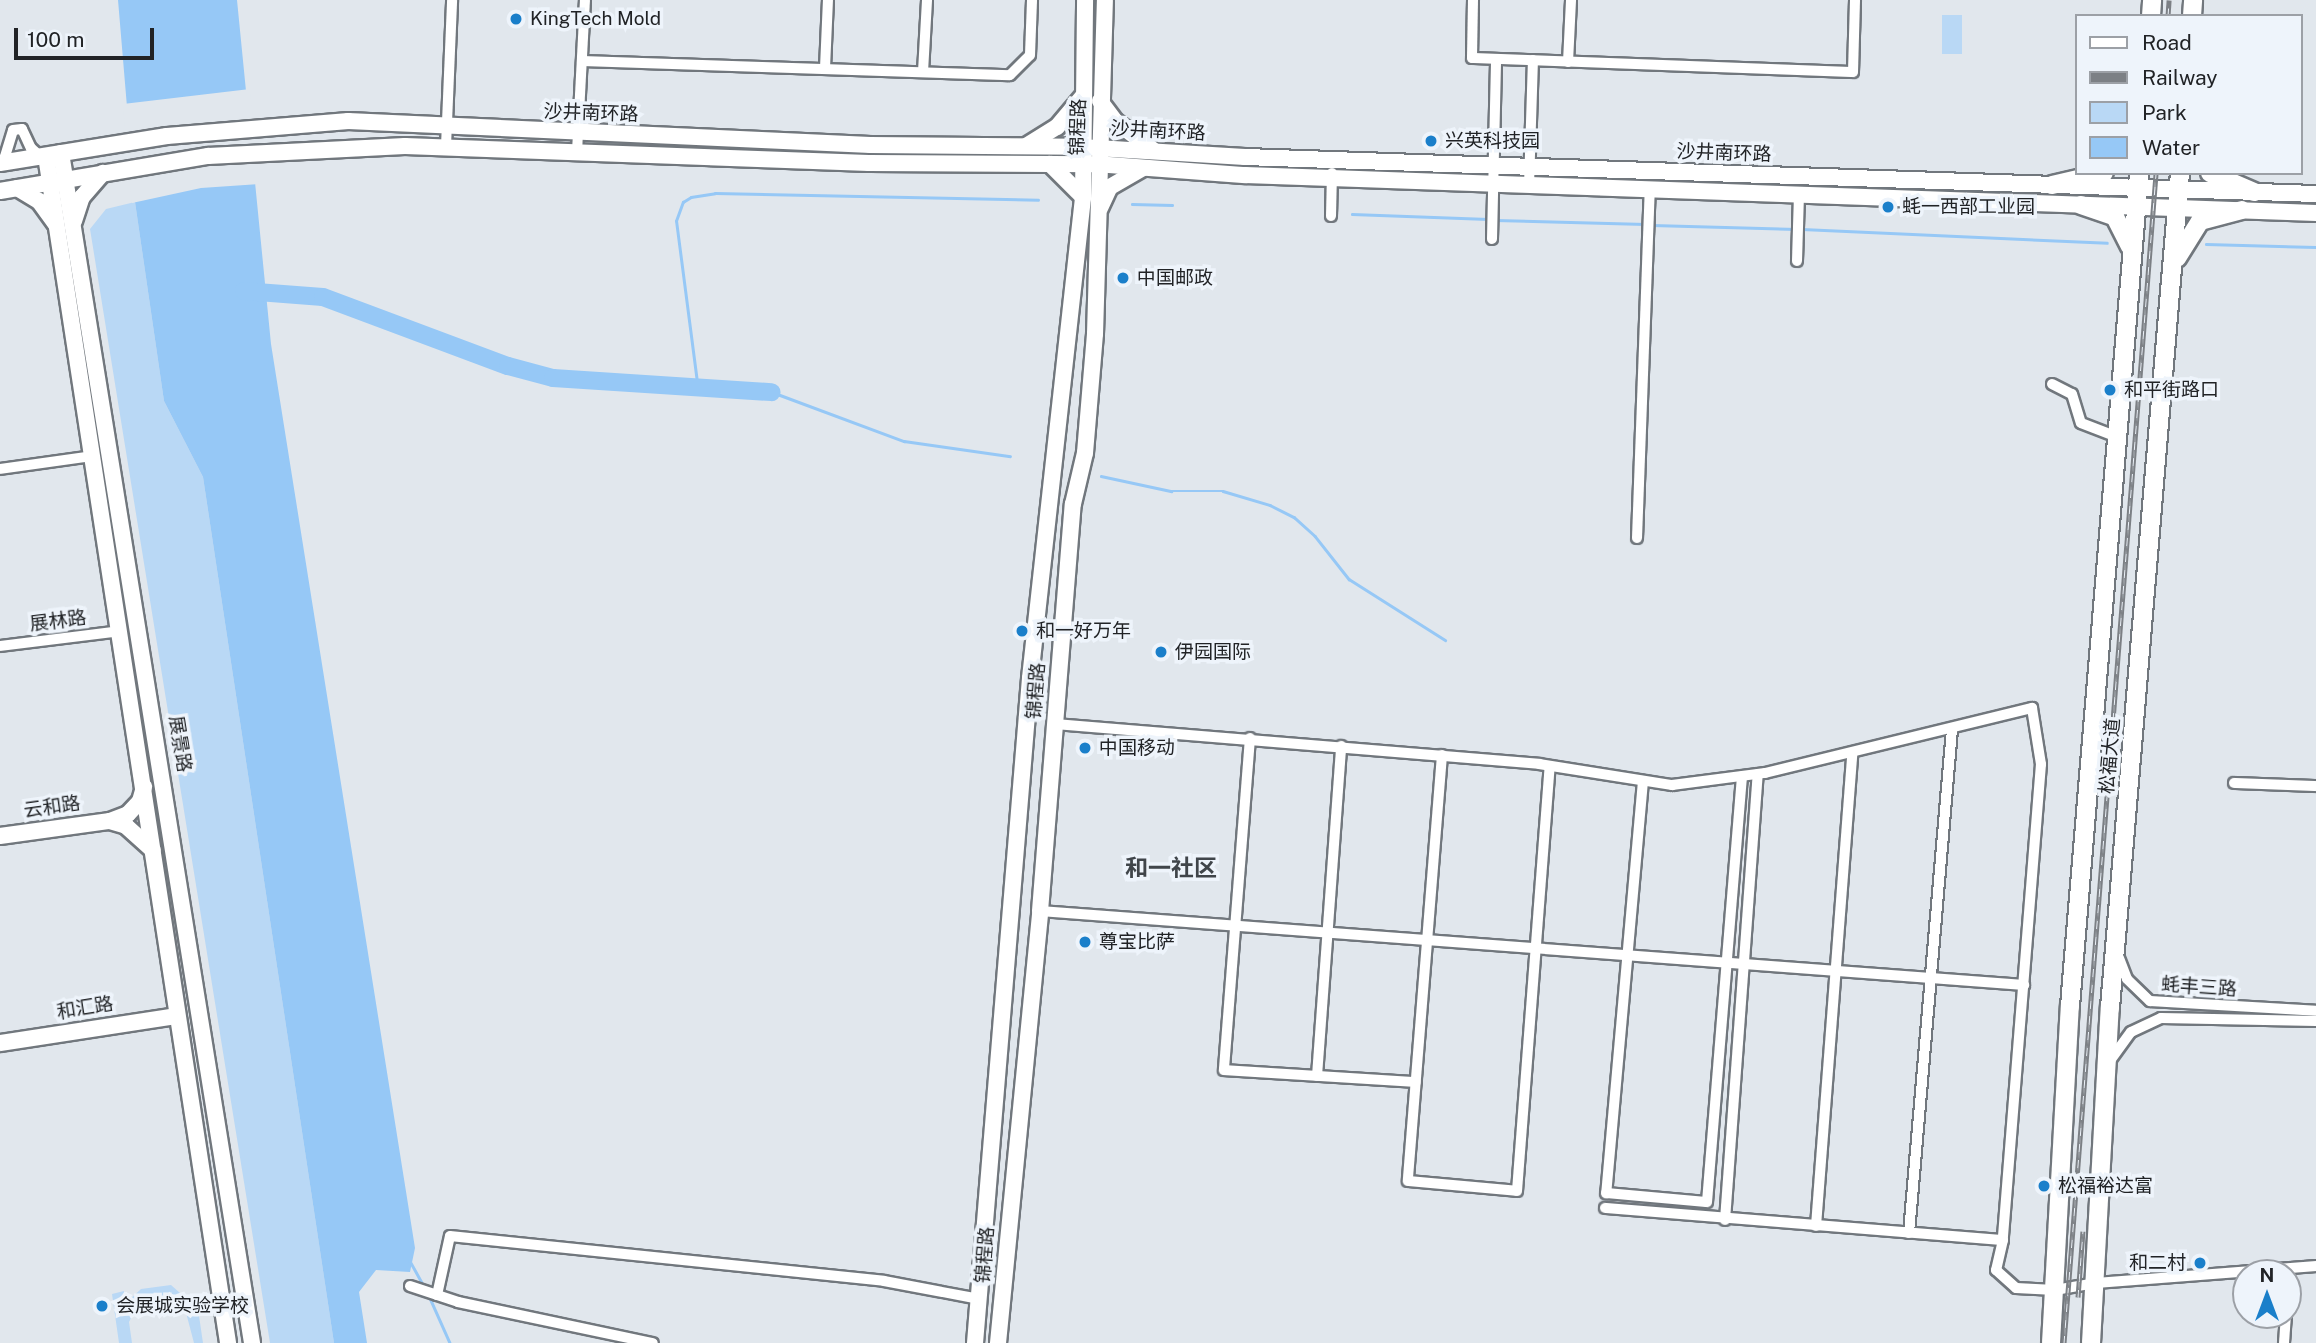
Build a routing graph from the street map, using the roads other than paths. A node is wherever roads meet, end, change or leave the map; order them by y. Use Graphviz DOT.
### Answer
graph roads {
  1 [pos="452,0"];
  2 [pos="586,0"];
  3 [pos="828,0"];
  4 [pos="927,0"];
  5 [pos="1032,0"];
  6 [pos="1085,0"];
  7 [pos="1105,0"];
  8 [pos="1473,0"];
  9 [pos="1571,0"];
  10 [pos="1855,0"];
  11 [pos="1496,59"];
  12 [pos="1533,60"];
  13 [pos="582,61"];
  14 [pos="1568,62"];
  15 [pos="825,68"];
  16 [pos="923,72"];
  17 [pos="1082,96"];
  18 [pos="1100,101"];
  19 [pos="447,128"];
  20 [pos="578,133"];
  21 [pos="446,146"];
  22 [pos="1026,146"];
  23 [pos="1080,147"];
  24 [pos="577,152"];
  25 [pos="1155,152"];
  26 [pos="49,155"];
  27 [pos="1092,159"];
  28 [pos="1333,160"];
  29 [pos="1,163"];
  30 [pos="1050,164"];
  31 [pos="1493,166"];
  32 [pos="1530,167"];
  33 [pos="1144,168"];
  34 [pos="103,173"];
  35 [pos="2095,175"];
  36 [pos="2215,175"];
  37 [pos="1332,178"];
  38 [pos="2138,180"];
  39 [pos="58,181"];
  40 [pos="2179,181"];
  41 [pos="1493,184"];
  42 [pos="2052,185"];
  43 [pos="1530,186"];
  44 [pos="17,188"];
  45 [pos="1650,190"];
  46 [pos="0,191"];
  47 [pos="2254,192"];
  48 [pos="2316,194"];
  49 [pos="1798,195"];
  50 [pos="1083,197"];
  51 [pos="2081,205"];
  52 [pos="2136,207"];
  53 [pos="2177,208"];
  54 [pos="1098,210"];
  55 [pos="2242,210"];
  56 [pos="2316,213"];
  57 [pos="1331,216"];
  58 [pos="65,224"];
  59 [pos="1492,239"];
  60 [pos="2132,260"];
  61 [pos="1797,261"];
  62 [pos="2171,278"];
  63 [pos="2052,384"];
  64 [pos="2117,437"];
  65 [pos="92,456"];
  66 [pos="0,469"];
  67 [pos="1637,538"];
  68 [pos="120,631"];
  69 [pos="0,646"];
  70 [pos="1055,724"];
  71 [pos="1952,729"];
  72 [pos="1250,738"];
  73 [pos="1341,746"];
  74 [pos="1852,753"];
  75 [pos="1442,755"];
  76 [pos="1550,766"];
  77 [pos="1758,774"];
  78 [pos="1742,776"];
  79 [pos="1643,781"];
  80 [pos="2234,783"];
  81 [pos="144,786"];
  82 [pos="2316,786"];
  83 [pos="110,821"];
  84 [pos="0,836"];
  85 [pos="153,850"];
  86 [pos="1039,919"];
  87 [pos="1010,925"];
  88 [pos="1235,927"];
  89 [pos="1326,935"];
  90 [pos="1427,942"];
  91 [pos="2115,944"];
  92 [pos="1535,947"];
  93 [pos="1624,954"];
  94 [pos="1729,963"];
  95 [pos="1743,964"];
  96 [pos="1836,972"];
  97 [pos="1930,979"];
  98 [pos="2024,985"];
  99 [pos="2316,1011"];
  100 [pos="176,1016"];
  101 [pos="2316,1021"];
  102 [pos="0,1043"];
  103 [pos="2107,1064"];
  104 [pos="1317,1076"];
  105 [pos="1416,1082"];
  106 [pos="1605,1208"];
  107 [pos="1725,1220"];
  108 [pos="1816,1226"];
  109 [pos="1909,1233"];
  110 [pos="2003,1240"];
  111 [pos="2232,1273"];
  112 [pos="2096,1283"];
  113 [pos="410,1286"];
  114 [pos="2055,1290"];
  115 [pos="437,1295"];
  116 [pos="979,1298"];
  117 [pos="228,1343"];
  118 [pos="252,1343"];
  119 [pos="653,1343"];
  120 [pos="975,1343"];
  121 [pos="998,1343"];
  122 [pos="2051,1343"];
  123 [pos="2091,1343"];
  1 -- 19 [label="street"];
  2 -- 13 [label="street"];
  3 -- 15 [label="street"];
  4 -- 16 [label="street"];
  5 -- 16 [label="street"];
  6 -- 17 [label="main road, 锦程路"];
  7 -- 18 [label="main road, 锦程路"];
  8 -- 11 [label="street"];
  9 -- 14 [label="street"];
  10 -- 14 [label="street"];
  11 -- 12 [label="street"];
  11 -- 31 [label="street"];
  12 -- 14 [label="street"];
  12 -- 32 [label="street"];
  13 -- 15 [label="street"];
  13 -- 20 [label="street"];
  15 -- 16 [label="street"];
  17 -- 22 [label="main road"];
  17 -- 23 [label="main road, 锦程路"];
  18 -- 25 [label="main road"];
  18 -- 27 [label="main road, 锦程路"];
  19 -- 20 [label="main road, 沙井南环路"];
  19 -- 21 [label="street"];
  19 -- 26 [label="main road, 沙井南环路"];
  20 -- 22 [label="main road, 沙井南环路"];
  20 -- 24 [label="street"];
  21 -- 24 [label="main road, 沙井南环路"];
  21 -- 34 [label="main road, 沙井南环路"];
  22 -- 23 [label="main road, 沙井南环路"];
  23 -- 27 [label="main road, 沙井南环路"];
  24 -- 30 [label="main road, 沙井南环路"];
  25 -- 27 [label="main road, 沙井南环路"];
  25 -- 28 [label="main road, 沙井南环路"];
  26 -- 29 [label="main road, 沙井南环路"];
  26 -- 29 [label="street"];
  26 -- 39 [label="main road, 展景路"];
  27 -- 30 [label="main road, 沙井南环路"];
  27 -- 33 [label="main road, 沙井南环路"];
  27 -- 50 [label="main road, 锦程路"];
  27 -- 54 [label="main road, 锦程路"];
  28 -- 31 [label="main road, 沙井南环路"];
  28 -- 37 [label="street"];
  30 -- 50 [label="main road"];
  31 -- 32 [label="main road, 沙井南环路"];
  31 -- 41 [label="street"];
  32 -- 42 [label="main road, 沙井南环路"];
  32 -- 43 [label="street"];
  33 -- 37 [label="main road, 沙井南环路"];
  33 -- 54 [label="main road"];
  34 -- 39 [label="main road, 沙井南环路"];
  34 -- 58 [label="main road"];
  35 -- 42 [label="main road"];
  36 -- 47 [label="main road"];
  37 -- 41 [label="main road, 沙井南环路"];
  37 -- 57 [label="street"];
  38 -- 40 [label="main road, 沙井南环路"];
  38 -- 42 [label="main road, 沙井南环路"];
  38 -- 52 [label="main road, 松福大道"];
  39 -- 44 [label="main road, 沙井南环路"];
  39 -- 58 [label="main road, 展景路"];
  40 -- 47 [label="main road, 沙井南环路"];
  40 -- 53 [label="main road, 松福大道"];
  41 -- 43 [label="main road, 沙井南环路"];
  41 -- 59 [label="street"];
  43 -- 45 [label="main road, 沙井南环路"];
  44 -- 46 [label="main road, 沙井南环路"];
  44 -- 58 [label="main road"];
  45 -- 49 [label="main road, 沙井南环路"];
  45 -- 67 [label="street"];
  47 -- 48 [label="main road, 沙井南环路"];
  49 -- 51 [label="main road, 沙井南环路"];
  49 -- 61 [label="street"];
  50 -- 87 [label="main road, 锦程路"];
  51 -- 52 [label="main road, 沙井南环路"];
  51 -- 60 [label="main road"];
  52 -- 53 [label="main road, 沙井南环路"];
  52 -- 60 [label="main road, 松福大道"];
  53 -- 55 [label="main road, 沙井南环路"];
  53 -- 62 [label="main road, 松福大道"];
  54 -- 70 [label="main road, 锦程路"];
  55 -- 56 [label="main road, 沙井南环路"];
  55 -- 62 [label="main road"];
  58 -- 65 [label="main road, 展景路"];
  58 -- 118 [label="main road, 展景路"];
  60 -- 64 [label="main road, 松福大道"];
  62 -- 91 [label="main road, 松福大道"];
  63 -- 64 [label="street"];
  64 -- 114 [label="main road, 松福大道"];
  65 -- 66 [label="street"];
  65 -- 68 [label="main road, 展景路"];
  68 -- 69 [label="street, 展林路"];
  68 -- 81 [label="main road, 展景路"];
  70 -- 72 [label="street"];
  70 -- 86 [label="main road, 锦程路"];
  71 -- 74 [label="street"];
  71 -- 97 [label="street"];
  71 -- 98 [label="street"];
  72 -- 73 [label="street"];
  72 -- 88 [label="street"];
  73 -- 75 [label="street"];
  73 -- 89 [label="street"];
  74 -- 77 [label="street"];
  74 -- 96 [label="street"];
  75 -- 76 [label="street"];
  75 -- 90 [label="street"];
  76 -- 79 [label="street"];
  76 -- 92 [label="street"];
  77 -- 78 [label="street"];
  77 -- 95 [label="street"];
  78 -- 79 [label="street"];
  78 -- 94 [label="street"];
  79 -- 93 [label="street"];
  80 -- 82 [label="street"];
  81 -- 83 [label="main road"];
  81 -- 85 [label="main road, 展景路"];
  83 -- 84 [label="main road, 云和路"];
  83 -- 85 [label="main road"];
  85 -- 100 [label="main road, 展景路"];
  86 -- 87 [label="main road"];
  86 -- 88 [label="street"];
  86 -- 121 [label="main road, 锦程路"];
  87 -- 116 [label="main road, 锦程路"];
  88 -- 89 [label="street"];
  88 -- 104 [label="street"];
  89 -- 90 [label="street"];
  89 -- 104 [label="street"];
  90 -- 92 [label="street"];
  90 -- 105 [label="street"];
  91 -- 99 [label="street, 蚝丰三路"];
  91 -- 103 [label="main road, 松福大道"];
  92 -- 93 [label="street"];
  92 -- 105 [label="street"];
  93 -- 94 [label="street"];
  93 -- 94 [label="street"];
  94 -- 95 [label="street"];
  95 -- 96 [label="street"];
  95 -- 107 [label="street"];
  96 -- 97 [label="street"];
  96 -- 108 [label="street"];
  97 -- 98 [label="street"];
  97 -- 109 [label="street"];
  98 -- 110 [label="street"];
  100 -- 102 [label="main road, 和汇路"];
  100 -- 117 [label="main road, 展景路"];
  101 -- 103 [label="street, 蚝丰三路"];
  103 -- 112 [label="main road, 松福大道"];
  104 -- 105 [label="street"];
  106 -- 107 [label="street"];
  107 -- 108 [label="street"];
  108 -- 109 [label="street"];
  109 -- 110 [label="street"];
  110 -- 114 [label="street"];
  111 -- 112 [label="street"];
  112 -- 114 [label="street"];
  112 -- 123 [label="main road, 松福大道"];
  113 -- 115 [label="street"];
  114 -- 122 [label="main road, 松福大道"];
  115 -- 116 [label="street"];
  115 -- 119 [label="street"];
  116 -- 120 [label="main road, 锦程路"];
}
